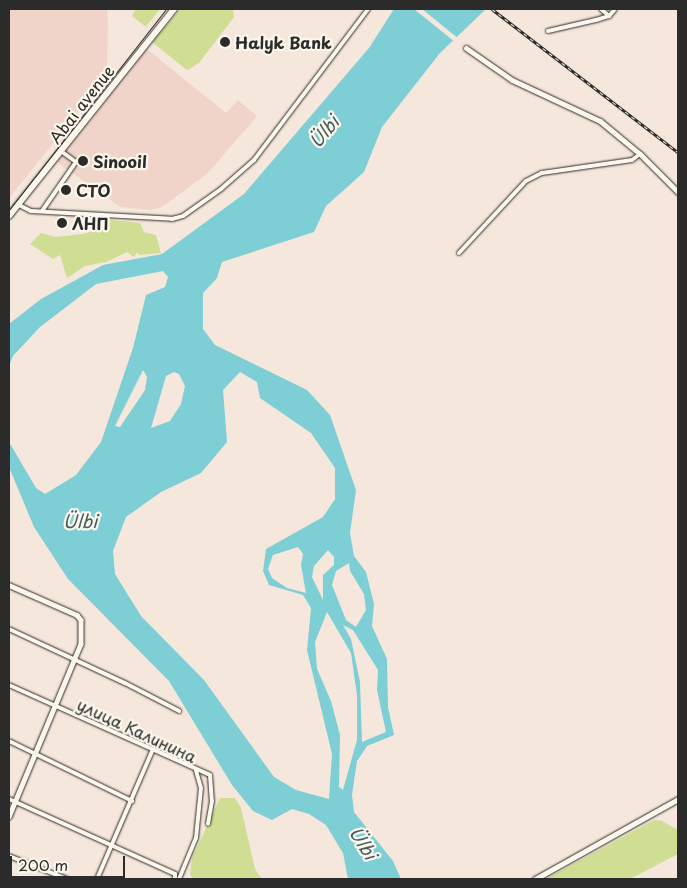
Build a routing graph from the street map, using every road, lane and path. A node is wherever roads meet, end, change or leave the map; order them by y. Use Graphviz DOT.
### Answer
graph roads {
  1 [pos="174,9"];
  2 [pos="368,9"];
  3 [pos="601,9"];
  4 [pos="615,9"];
  5 [pos="609,16"];
  6 [pos="548,31"];
  7 [pos="466,48"];
  8 [pos="61,152"];
  9 [pos="640,154"];
  10 [pos="678,192"];
  11 [pos="19,205"];
  12 [pos="42,211"];
  13 [pos="9,216"];
  14 [pos="459,253"];
  15 [pos="9,585"];
  16 [pos="9,630"];
  17 [pos="75,661"];
  18 [pos="9,685"];
  19 [pos="57,707"];
  20 [pos="179,711"];
  21 [pos="9,741"];
  22 [pos="152,751"];
  23 [pos="36,755"];
  24 [pos="196,771"];
  25 [pos="9,799"];
  26 [pos="678,799"];
  27 [pos="15,802"];
  28 [pos="132,802"];
  29 [pos="9,817"];
  30 [pos="208,824"];
  31 [pos="111,846"];
  32 [pos="9,856"];
  33 [pos="97,878"];
  34 [pos="68,879"];
  35 [pos="104,879"];
  36 [pos="175,879"];
  37 [pos="179,879"];
  38 [pos="535,879"];
  1 -- 8 [label="main road, Abai avenue"];
  2 -- 12 [label="street"];
  3 -- 5 [label="street"];
  4 -- 5 [label="street"];
  5 -- 6 [label="street"];
  7 -- 9 [label="main road"];
  8 -- 11 [label="main road, Abai avenue"];
  8 -- 12 [label="street"];
  9 -- 10 [label="main road"];
  9 -- 14 [label="street"];
  11 -- 12 [label="street"];
  11 -- 13 [label="main road, Abai avenue"];
  15 -- 17 [label="street"];
  16 -- 17 [label="street"];
  17 -- 19 [label="street"];
  17 -- 20 [label="street"];
  18 -- 19 [label="street, улица Калинина"];
  19 -- 22 [label="street, улица Калинина"];
  19 -- 23 [label="street"];
  21 -- 23 [label="street"];
  22 -- 24 [label="street, улица Калинина"];
  22 -- 28 [label="street"];
  23 -- 27 [label="street"];
  23 -- 28 [label="street"];
  24 -- 30 [label="street, улица Калинина"];
  24 -- 37 [label="street"];
  25 -- 27 [label="street"];
  26 -- 38 [label="main road"];
  27 -- 29 [label="street"];
  27 -- 31 [label="street"];
  28 -- 31 [label="street"];
  31 -- 33 [label="street"];
  31 -- 36 [label="street"];
  32 -- 34 [label="street"];
  33 -- 35 [label="street"];
}
